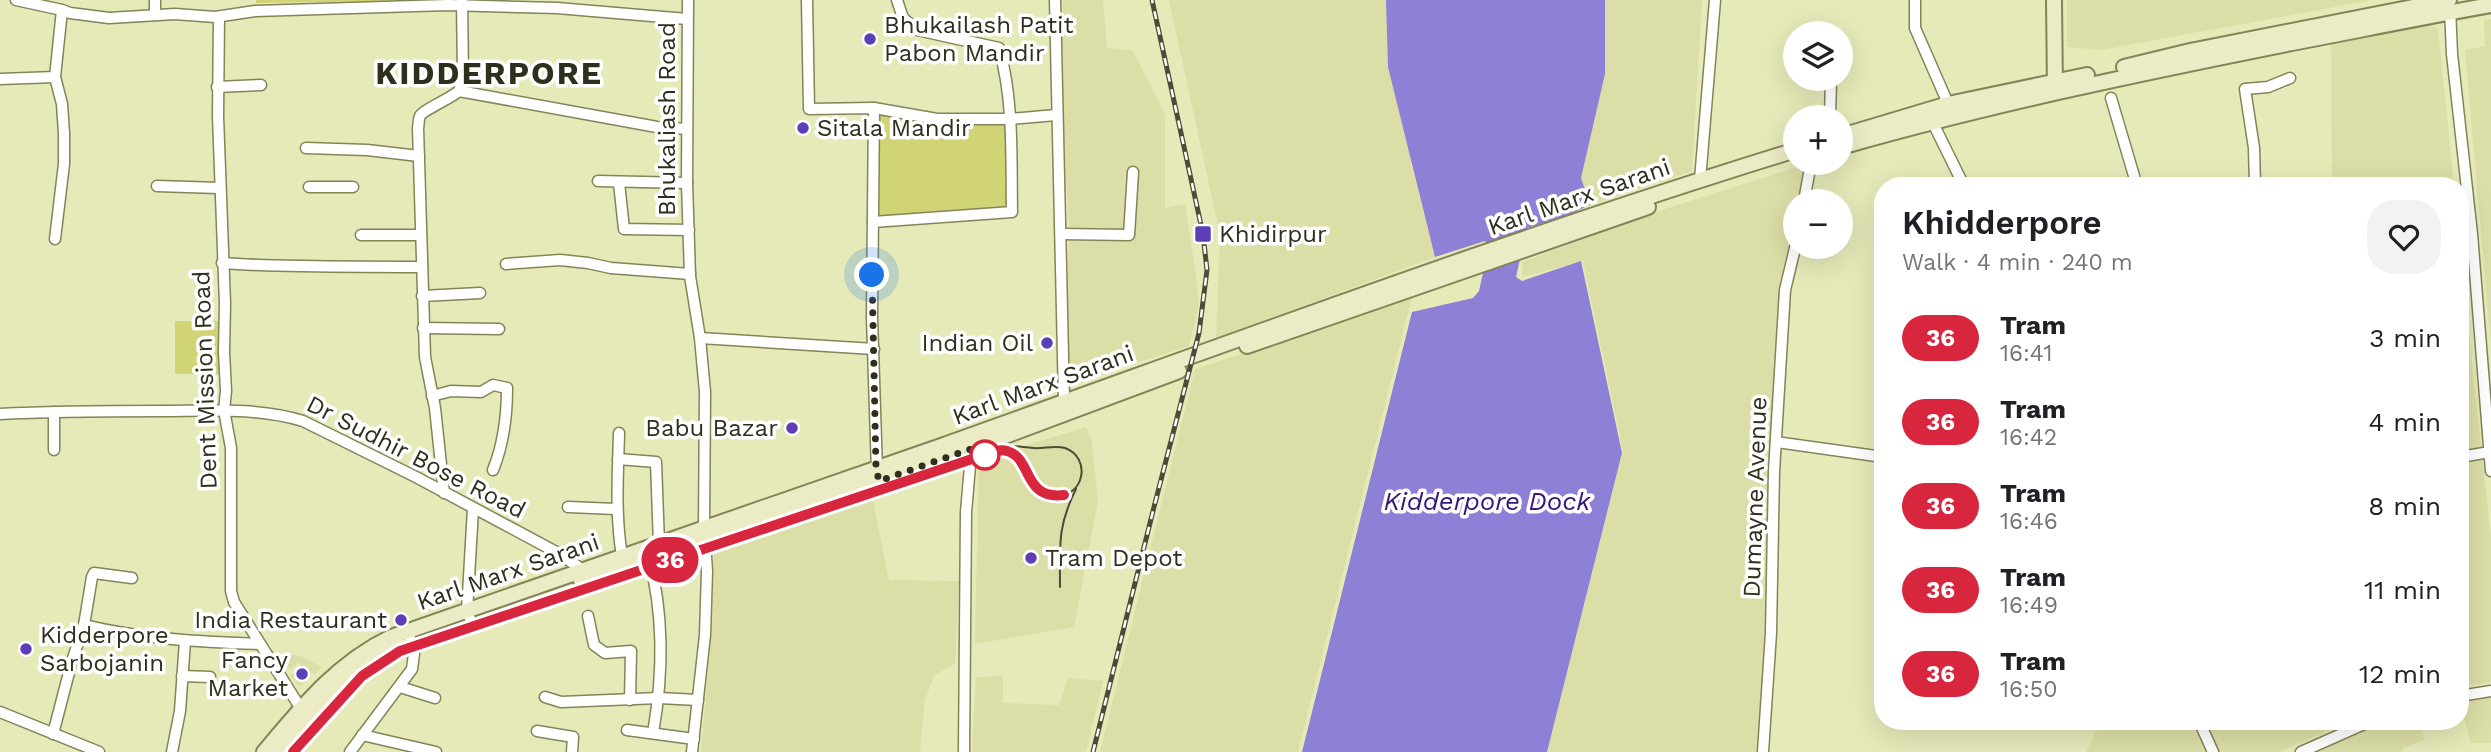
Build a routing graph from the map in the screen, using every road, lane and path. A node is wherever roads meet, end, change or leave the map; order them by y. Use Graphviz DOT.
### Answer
graph roads {
  1 [pos="16,0"];
  2 [pos="155,0"];
  3 [pos="252,0"];
  4 [pos="688,0"];
  5 [pos="807,0"];
  6 [pos="897,0"];
  7 [pos="1055,0"];
  8 [pos="1715,0"];
  9 [pos="1915,0"];
  10 [pos="2054,0"];
  11 [pos="462,3"];
  12 [pos="557,4"];
  13 [pos="2450,4"];
  14 [pos="2491,5"];
  15 [pos="56,6"];
  16 [pos="252,12"];
  17 [pos="155,15"];
  18 [pos="219,17"];
  19 [pos="687,19"];
  20 [pos="55,77"];
  21 [pos="2290,78"];
  22 [pos="0,79"];
  23 [pos="261,85"];
  24 [pos="2055,86"];
  25 [pos="217,87"];
  26 [pos="459,91"];
  27 [pos="2111,98"];
  28 [pos="874,108"];
  29 [pos="1951,110"];
  30 [pos="1056,115"];
  31 [pos="1929,115"];
  32 [pos="1010,119"];
  33 [pos="687,128"];
  34 [pos="1853,133"];
  35 [pos="1853,143"];
  36 [pos="306,148"];
  37 [pos="1783,154"];
  38 [pos="419,156"];
  39 [pos="1783,164"];
  40 [pos="1133,172"];
  41 [pos="1960,177"];
  42 [pos="2134,177"];
  43 [pos="2255,177"];
  44 [pos="2466,177"];
  45 [pos="1700,180"];
  46 [pos="598,181"];
  47 [pos="619,183"];
  48 [pos="687,183"];
  49 [pos="157,186"];
  50 [pos="309,187"];
  51 [pos="353,187"];
  52 [pos="219,188"];
  53 [pos="2469,207"];
  54 [pos="873,222"];
  55 [pos="361,234"];
  56 [pos="689,234"];
  57 [pos="1061,234"];
  58 [pos="421,235"];
  59 [pos="1549,236"];
  60 [pos="55,239"];
  61 [pos="1792,259"];
  62 [pos="222,263"];
  63 [pos="506,264"];
  64 [pos="1467,265"];
  65 [pos="422,267"];
  66 [pos="690,274"];
  67 [pos="480,293"];
  68 [pos="422,296"];
  69 [pos="424,328"];
  70 [pos="499,329"];
  71 [pos="700,338"];
  72 [pos="874,349"];
  73 [pos="432,396"];
  74 [pos="1064,401"];
  75 [pos="224,410"];
  76 [pos="54,412"];
  77 [pos="0,414"];
  78 [pos="619,433"];
  79 [pos="1776,442"];
  80 [pos="970,446"];
  81 [pos="54,450"];
  82 [pos="2490,452"];
  83 [pos="1874,456"];
  84 [pos="2469,456"];
  85 [pos="618,458"];
  86 [pos="493,470"];
  87 [pos="2491,471"];
  88 [pos="878,475"];
  89 [pos="444,493"];
  90 [pos="568,508"];
  91 [pos="473,509"];
  92 [pos="616,509"];
  93 [pos="705,533"];
  94 [pos="659,544"];
  95 [pos="622,556"];
  96 [pos="649,558"];
  97 [pos="586,574"];
  98 [pos="132,578"];
  99 [pos="469,615"];
  100 [pos="588,615"];
  101 [pos="84,625"];
  102 [pos="409,635"];
  103 [pos="185,641"];
  104 [pos="260,644"];
  105 [pos="183,676"];
  106 [pos="211,677"];
  107 [pos="400,687"];
  108 [pos="2491,691"];
  109 [pos="2469,695"];
  110 [pos="545,697"];
  111 [pos="435,698"];
  112 [pos="659,698"];
  113 [pos="630,700"];
  114 [pos="698,700"];
  115 [pos="0,712"];
  116 [pos="305,713"];
  117 [pos="627,730"];
  118 [pos="2203,730"];
  119 [pos="2343,730"];
  120 [pos="537,731"];
  121 [pos="653,733"];
  122 [pos="53,734"];
  123 [pos="362,735"];
  124 [pos="694,739"];
  125 [pos="99,752"];
  126 [pos="172,752"];
  127 [pos="264,752"];
  128 [pos="280,752"];
  129 [pos="349,752"];
  130 [pos="436,752"];
  131 [pos="572,752"];
  132 [pos="692,752"];
  133 [pos="964,752"];
  134 [pos="1763,752"];
  135 [pos="2213,752"];
  136 [pos="2301,752"];
  1 -- 15 [label="street"];
  2 -- 17 [label="street"];
  3 -- 16 [label="street"];
  4 -- 19 [label="street, Bhukaliash Road"];
  5 -- 28 [label="street"];
  6 -- 32 [label="street"];
  7 -- 30 [label="street"];
  8 -- 45 [label="street"];
  9 -- 29 [label="street"];
  10 -- 24 [label="main road"];
  11 -- 12 [label="street"];
  11 -- 16 [label="street"];
  11 -- 26 [label="street"];
  12 -- 19 [label="street"];
  13 -- 14 [label="main road"];
  13 -- 24 [label="main road"];
  13 -- 44 [label="street"];
  15 -- 17 [label="street"];
  15 -- 20 [label="street"];
  16 -- 18 [label="street"];
  17 -- 18 [label="street"];
  18 -- 25 [label="street, Dent Mission Road"];
  19 -- 33 [label="street, Bhukaliash Road"];
  20 -- 22 [label="street"];
  20 -- 60 [label="street"];
  21 -- 43 [label="street"];
  23 -- 25 [label="street"];
  24 -- 29 [label="main road"];
  25 -- 52 [label="street, Dent Mission Road"];
  26 -- 33 [label="street"];
  26 -- 38 [label="street"];
  27 -- 42 [label="street"];
  28 -- 32 [label="street"];
  28 -- 54 [label="street"];
  29 -- 31 [label="main road"];
  30 -- 32 [label="street"];
  30 -- 57 [label="street"];
  31 -- 34 [label="main road"];
  31 -- 35 [label="main road"];
  31 -- 41 [label="street"];
  32 -- 54 [label="street"];
  33 -- 48 [label="street, Bhukaliash Road"];
  36 -- 38 [label="street"];
  37 -- 45 [label="main road, Karl Marx Sarani"];
  38 -- 58 [label="street"];
  39 -- 59 [label="main road"];
  40 -- 57 [label="street"];
  45 -- 59 [label="main road, Karl Marx Sarani"];
  46 -- 47 [label="street"];
  47 -- 48 [label="street"];
  47 -- 56 [label="street"];
  48 -- 56 [label="street, Bhukaliash Road"];
  49 -- 52 [label="street"];
  50 -- 51 [label="street"];
  52 -- 62 [label="street, Dent Mission Road"];
  53 -- 82 [label="street"];
  54 -- 72 [label="street"];
  55 -- 58 [label="street"];
  56 -- 66 [label="street, Bhukaliash Road"];
  57 -- 74 [label="street"];
  58 -- 65 [label="street"];
  59 -- 64 [label="main road, Karl Marx Sarani"];
  61 -- 79 [label="street, Dumayne Avenue"];
  62 -- 65 [label="street"];
  62 -- 75 [label="street, Dent Mission Road"];
  63 -- 66 [label="street"];
  64 -- 74 [label="main road, Karl Marx Sarani"];
  64 -- 80 [label="main road"];
  65 -- 68 [label="street"];
  66 -- 71 [label="street, Bhukaliash Road"];
  67 -- 68 [label="street"];
  68 -- 69 [label="street"];
  69 -- 70 [label="street"];
  69 -- 73 [label="street"];
  71 -- 72 [label="street"];
  71 -- 93 [label="street, Bhukaliash Road"];
  72 -- 88 [label="street"];
  73 -- 86 [label="street"];
  73 -- 89 [label="street"];
  74 -- 80 [label="main road, Karl Marx Sarani"];
  75 -- 76 [label="street, Dr Sudhir Bose Road"];
  75 -- 89 [label="street, Dr Sudhir Bose Road"];
  75 -- 104 [label="street, Dent Mission Road"];
  76 -- 77 [label="street, Dr Sudhir Bose Road"];
  76 -- 81 [label="street"];
  78 -- 85 [label="street"];
  79 -- 83 [label="street"];
  79 -- 134 [label="street, Dumayne Avenue"];
  80 -- 88 [label="main road, Karl Marx Sarani"];
  80 -- 133 [label="street, bridge"];
  82 -- 84 [label="street"];
  82 -- 87 [label="street"];
  85 -- 92 [label="street"];
  85 -- 94 [label="street"];
  88 -- 93 [label="main road, Karl Marx Sarani"];
  89 -- 91 [label="street, Dr Sudhir Bose Road"];
  90 -- 92 [label="street"];
  91 -- 97 [label="street, Dr Sudhir Bose Road"];
  91 -- 99 [label="street"];
  92 -- 95 [label="street"];
  93 -- 94 [label="main road, Karl Marx Sarani"];
  93 -- 96 [label="main road"];
  93 -- 114 [label="street, Bhukaliash Road"];
  94 -- 95 [label="main road, Karl Marx Sarani"];
  95 -- 97 [label="main road, Karl Marx Sarani"];
  96 -- 97 [label="main road"];
  96 -- 112 [label="street"];
  97 -- 99 [label="main road, Karl Marx Sarani"];
  98 -- 101 [label="street"];
  99 -- 102 [label="main road, Karl Marx Sarani"];
  100 -- 113 [label="street"];
  101 -- 103 [label="street"];
  101 -- 122 [label="street"];
  102 -- 107 [label="street"];
  102 -- 116 [label="main road, Karl Marx Sarani"];
  103 -- 104 [label="street"];
  103 -- 105 [label="street"];
  104 -- 116 [label="street, Dent Mission Road"];
  105 -- 106 [label="street"];
  105 -- 126 [label="street"];
  107 -- 111 [label="street"];
  107 -- 123 [label="street"];
  108 -- 109 [label="street"];
  110 -- 113 [label="street"];
  112 -- 113 [label="street"];
  112 -- 114 [label="street"];
  112 -- 121 [label="street"];
  114 -- 124 [label="street, Bhukaliash Road"];
  115 -- 122 [label="street"];
  116 -- 127 [label="main road"];
  116 -- 128 [label="main road"];
  117 -- 121 [label="street"];
  118 -- 135 [label="street"];
  119 -- 136 [label="street"];
  120 -- 131 [label="street"];
  121 -- 124 [label="street"];
  122 -- 125 [label="street"];
  123 -- 129 [label="street"];
  123 -- 130 [label="street"];
  124 -- 132 [label="street, Bhukaliash Road"];
}
